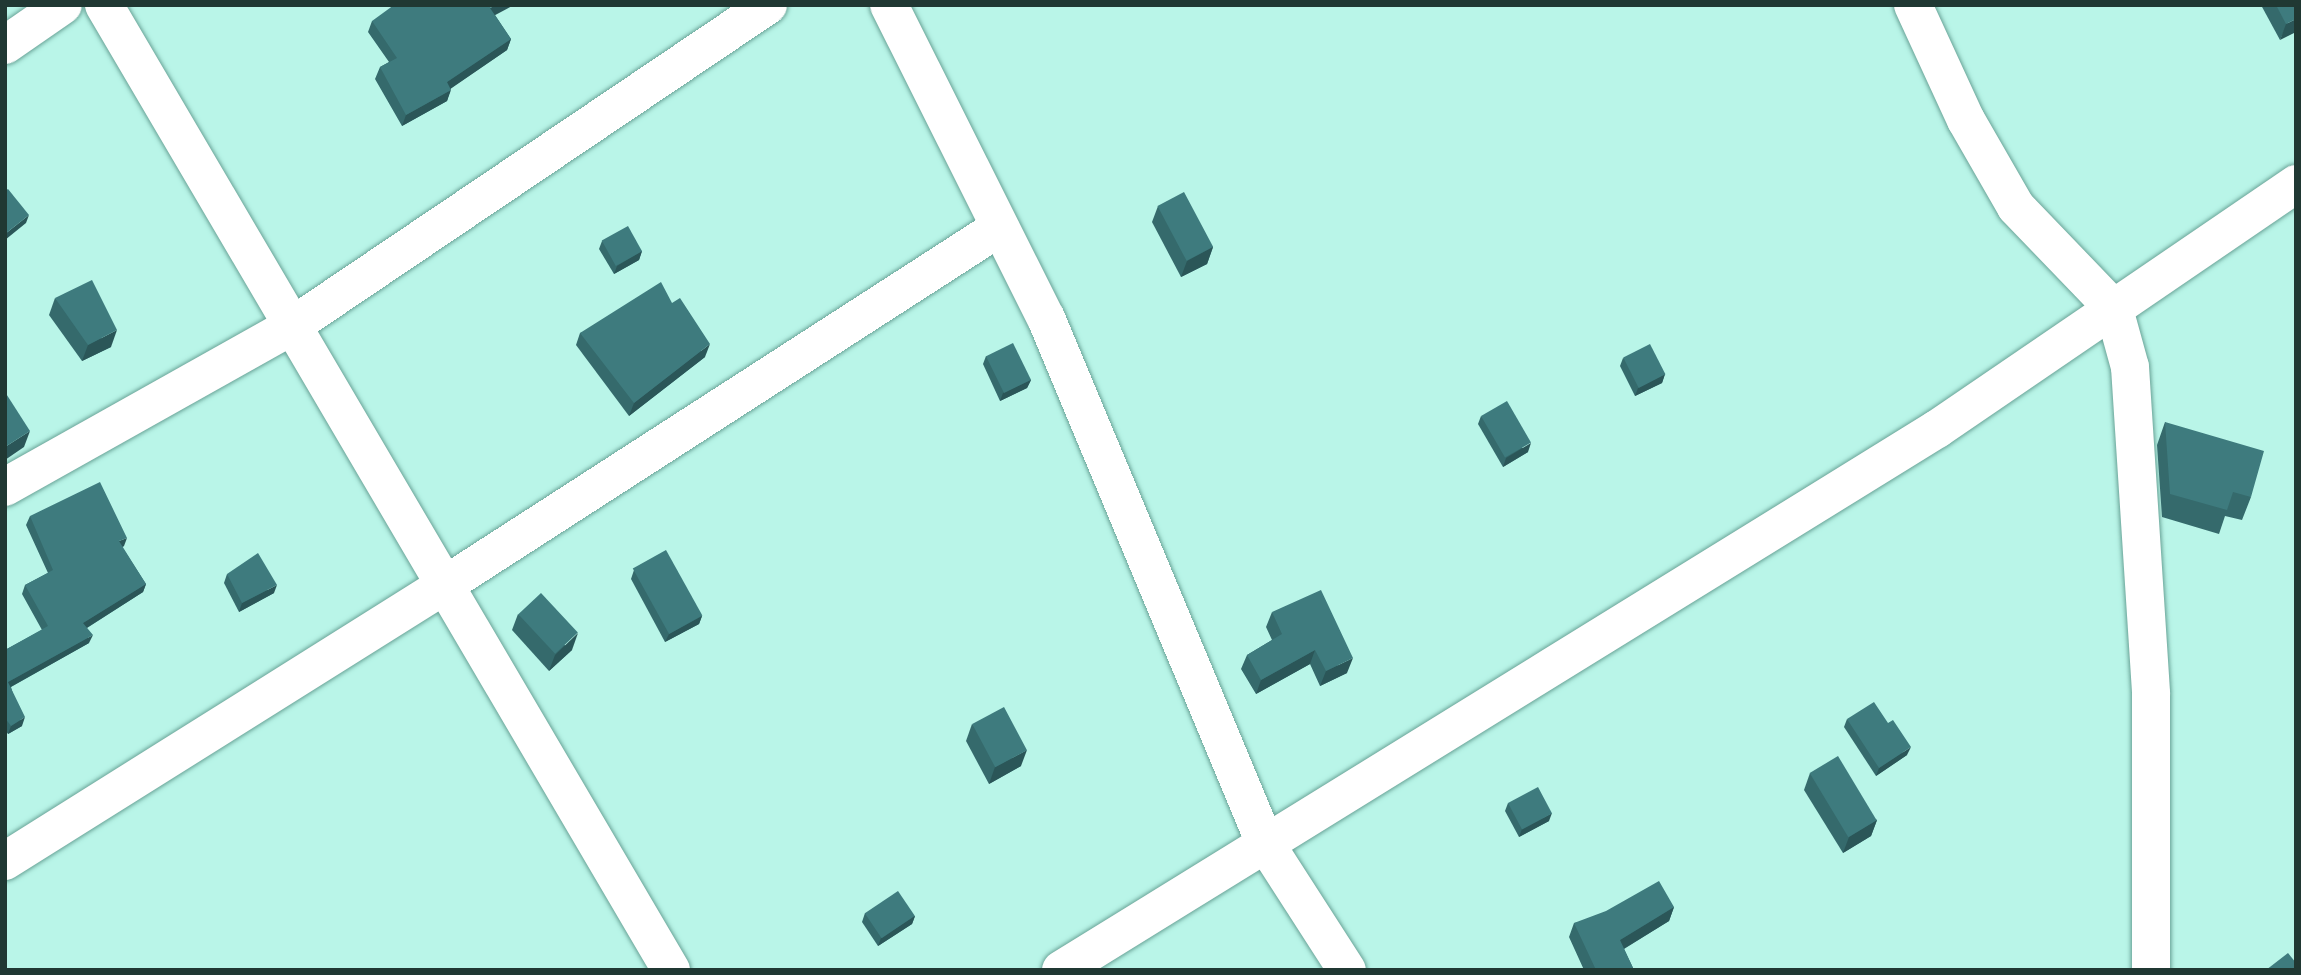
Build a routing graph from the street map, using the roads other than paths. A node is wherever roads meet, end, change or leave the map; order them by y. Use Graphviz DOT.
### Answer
graph roads {
  1 [pos="63,5"];
  2 [pos="104,5"];
  3 [pos="768,5"];
  4 [pos="889,5"];
  5 [pos="1913,5"];
  6 [pos="5,45"];
  7 [pos="2296,184"];
  8 [pos="1000,227"];
  9 [pos="2114,309"];
  10 [pos="292,326"];
  11 [pos="5,487"];
  12 [pos="445,585"];
  13 [pos="1265,844"];
  14 [pos="5,861"];
  15 [pos="671,970"];
  16 [pos="1061,970"];
  17 [pos="1347,970"];
  18 [pos="2151,970"];
  1 -- 6 [label="street"];
  2 -- 10 [label="street"];
  3 -- 10 [label="street"];
  4 -- 8 [label="street"];
  5 -- 9 [label="street"];
  7 -- 9 [label="street"];
  8 -- 12 [label="street"];
  8 -- 13 [label="street"];
  9 -- 13 [label="street"];
  9 -- 18 [label="street"];
  10 -- 11 [label="street"];
  10 -- 12 [label="street"];
  12 -- 14 [label="street"];
  12 -- 15 [label="street"];
  13 -- 16 [label="street"];
  13 -- 17 [label="street"];
}
